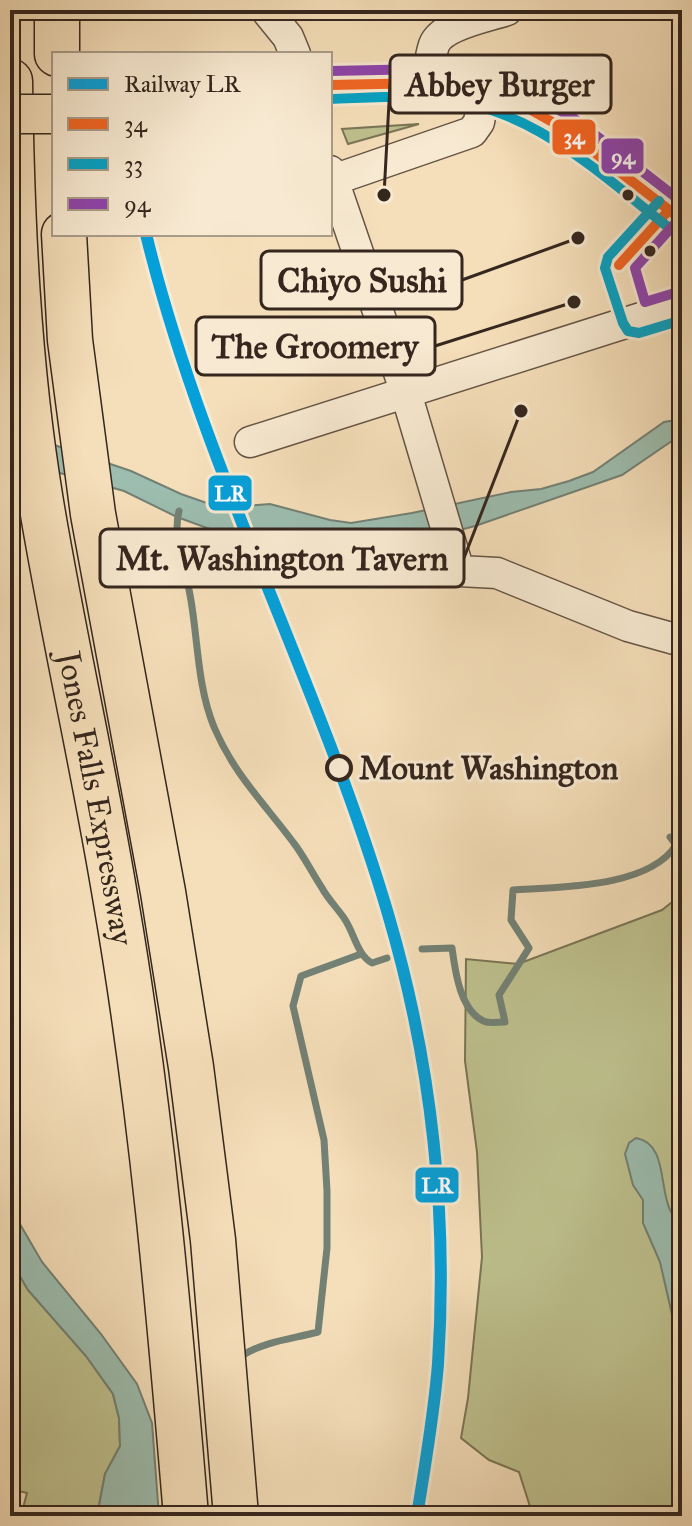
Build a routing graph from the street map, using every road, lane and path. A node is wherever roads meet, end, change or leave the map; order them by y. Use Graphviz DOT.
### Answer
graph roads {
  1 [pos="57,10"];
  2 [pos="266,10"];
  3 [pos="507,10"];
  4 [pos="57,52"];
  5 [pos="294,52"];
  6 [pos="10,81"];
  7 [pos="426,83"];
  8 [pos="332,85"];
  9 [pos="484,93"];
  10 [pos="10,114"];
  11 [pos="52,114"];
  12 [pos="332,175"];
  13 [pos="682,220"];
  14 [pos="64,236"];
  15 [pos="682,305"];
  16 [pos="406,393"];
  17 [pos="250,442"];
  18 [pos="682,641"];
  19 [pos="186,1516"];
  20 [pos="236,1516"];
  1 -- 4 [label="highway"];
  2 -- 5 [label="street"];
  3 -- 7 [label="street"];
  6 -- 19 [label="highway, Jones Falls Expressway"];
  7 -- 8 [label="main road"];
  7 -- 9 [label="main road"];
  9 -- 12 [label="street"];
  9 -- 13 [label="main road"];
  10 -- 11 [label="main road, bridge"];
  12 -- 16 [label="street"];
  14 -- 20 [label="highway, Jones Falls Expressway"];
  15 -- 16 [label="street"];
  16 -- 17 [label="street"];
  16 -- 18 [label="street"];
}
